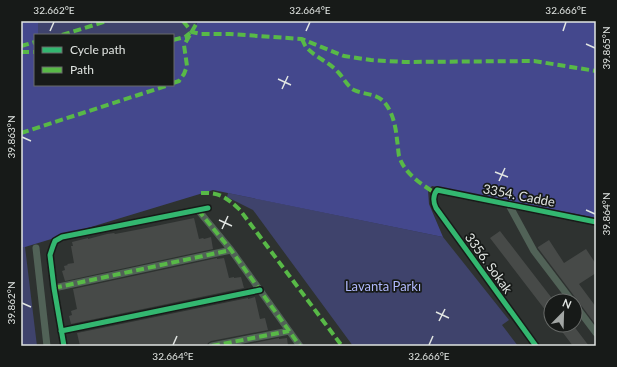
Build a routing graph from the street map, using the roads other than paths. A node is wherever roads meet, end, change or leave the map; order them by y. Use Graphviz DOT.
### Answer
graph roads {
  1 [pos="437,190"];
  2 [pos="509,205"];
  3 [pos="208,208"];
  4 [pos="198,210"];
  5 [pos="596,222"];
  6 [pos="36,248"];
  7 [pos="230,250"];
  8 [pos="54,288"];
  9 [pos="260,290"];
  10 [pos="566,293"];
  11 [pos="583,316"];
  12 [pos="61,331"];
  13 [pos="289,331"];
  14 [pos="596,333"];
  15 [pos="47,346"];
  16 [pos="64,346"];
  17 [pos="212,346"];
  18 [pos="300,346"];
  19 [pos="536,346"];
  1 -- 2 [label="street, 3354. Cadde"];
  1 -- 19 [label="street, 3356. Sokak"];
  2 -- 5 [label="street, 3354. Cadde"];
  2 -- 10 [label="street"];
  3 -- 4 [label="street"];
  4 -- 7 [label="street"];
  4 -- 8 [label="street"];
  6 -- 15 [label="street"];
  7 -- 8 [label="street"];
  7 -- 9 [label="street"];
  8 -- 12 [label="street"];
  9 -- 12 [label="street"];
  9 -- 13 [label="street"];
  11 -- 14 [label="street"];
  12 -- 16 [label="street"];
  13 -- 17 [label="street"];
  13 -- 18 [label="street"];
}
